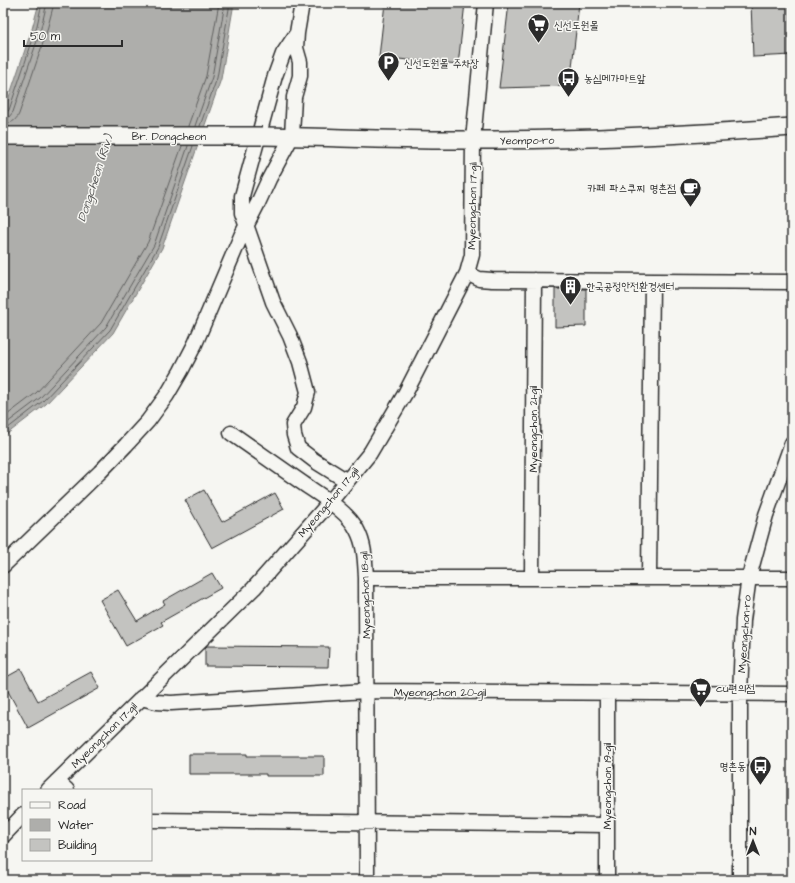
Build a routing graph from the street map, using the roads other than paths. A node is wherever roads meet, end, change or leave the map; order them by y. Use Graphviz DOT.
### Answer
graph roads {
  1 [pos="302,3"];
  2 [pos="486,3"];
  3 [pos="297,33"];
  4 [pos="792,127"];
  5 [pos="3,136"];
  6 [pos="262,136"];
  7 [pos="292,136"];
  8 [pos="473,140"];
  9 [pos="246,225"];
  10 [pos="467,273"];
  11 [pos="534,280"];
  12 [pos="652,281"];
  13 [pos="792,282"];
  14 [pos="231,433"];
  15 [pos="792,443"];
  16 [pos="347,481"];
  17 [pos="330,502"];
  18 [pos="3,566"];
  19 [pos="366,578"];
  20 [pos="532,578"];
  21 [pos="649,578"];
  22 [pos="749,578"];
  23 [pos="792,578"];
  24 [pos="366,691"];
  25 [pos="607,693"];
  26 [pos="740,694"];
  27 [pos="792,694"];
  28 [pos="141,698"];
  29 [pos="57,787"];
  30 [pos="22,816"];
  31 [pos="152,820"];
  32 [pos="366,822"];
  33 [pos="607,825"];
  34 [pos="3,836"];
  35 [pos="366,880"];
  36 [pos="607,880"];
  37 [pos="740,880"];
  1 -- 3 [label="street"];
  2 -- 8 [label="street, Myeongchon 17-gil"];
  3 -- 7 [label="street"];
  3 -- 9 [label="street"];
  4 -- 8 [label="main road, Yeompo-ro"];
  5 -- 6 [label="main road, Br. Dongcheon, bridge"];
  6 -- 7 [label="main road, Yeompo-ro"];
  7 -- 8 [label="main road, Yeompo-ro"];
  7 -- 9 [label="street"];
  8 -- 10 [label="street, Myeongchon 17-gil"];
  9 -- 16 [label="street"];
  9 -- 18 [label="street"];
  10 -- 11 [label="street"];
  10 -- 16 [label="street, Myeongchon 17-gil"];
  11 -- 12 [label="street"];
  11 -- 20 [label="street, Myeongchon 21-gil"];
  12 -- 13 [label="street"];
  12 -- 21 [label="street"];
  14 -- 17 [label="street, Myeongchon 18-gil"];
  15 -- 22 [label="street, Myeongchon-ro"];
  16 -- 17 [label="street, Myeongchon 17-gil"];
  17 -- 19 [label="street, Myeongchon 18-gil"];
  17 -- 28 [label="street, Myeongchon 17-gil"];
  19 -- 20 [label="street"];
  19 -- 24 [label="street, Myeongchon 18-gil"];
  20 -- 21 [label="street"];
  21 -- 22 [label="street"];
  22 -- 23 [label="street"];
  22 -- 26 [label="street, Myeongchon-ro"];
  24 -- 25 [label="street, Myeongchon 20-gil"];
  24 -- 28 [label="street, Myeongchon 20-gil"];
  24 -- 32 [label="street, Myeongchon 18-gil"];
  25 -- 26 [label="street, Myeongchon 20-gil"];
  25 -- 33 [label="street, Myeongchon 19-gil"];
  26 -- 27 [label="street, Myeongchon 20-gil"];
  26 -- 37 [label="street, Myeongchon-ro"];
  28 -- 29 [label="street, Myeongchon 17-gil"];
  30 -- 34 [label="street"];
  31 -- 32 [label="street"];
  32 -- 33 [label="street"];
  32 -- 35 [label="street, Myeongchon 18-gil"];
  33 -- 36 [label="street, Myeongchon 19-gil"];
}
